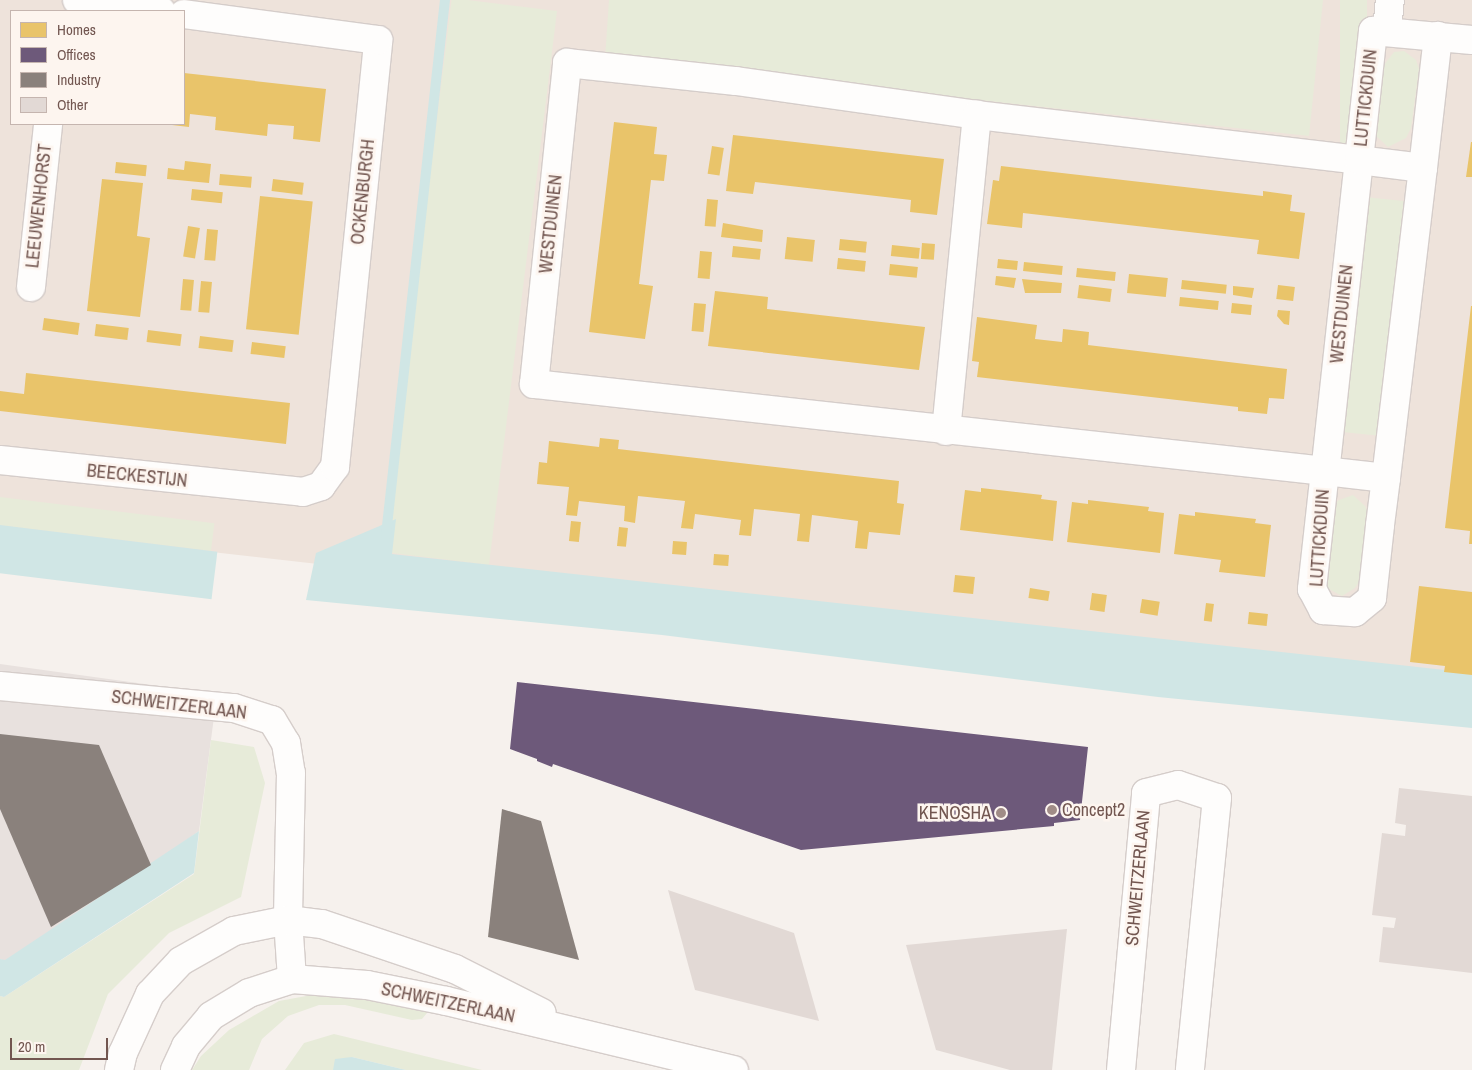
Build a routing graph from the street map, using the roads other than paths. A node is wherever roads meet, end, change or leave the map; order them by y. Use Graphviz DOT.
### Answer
graph roads {
  1 [pos="77,0"];
  2 [pos="1390,0"];
  3 [pos="153,10"];
  4 [pos="185,14"];
  5 [pos="1380,31"];
  6 [pos="1438,36"];
  7 [pos="1472,40"];
  8 [pos="977,115"];
  9 [pos="48,125"];
  10 [pos="1359,160"];
  11 [pos="1423,168"];
  12 [pos="31,287"];
  13 [pos="946,431"];
  14 [pos="0,460"];
  15 [pos="1325,471"];
  16 [pos="1386,478"];
  17 [pos="274,491"];
  18 [pos="0,686"];
  19 [pos="288,920"];
  20 [pos="292,979"];
  21 [pos="579,1032"];
  22 [pos="119,1070"];
  23 [pos="175,1070"];
  24 [pos="734,1070"];
  25 [pos="1121,1070"];
  26 [pos="1190,1070"];
  1 -- 3 [label="street"];
  2 -- 5 [label="street, LUTTICKDUIN"];
  4 -- 17 [label="street, OCKENBURGH"];
  5 -- 6 [label="street"];
  5 -- 10 [label="street, LUTTICKDUIN"];
  6 -- 7 [label="street"];
  6 -- 11 [label="street, LUTTICKDUIN"];
  8 -- 10 [label="street, WESTDUINEN"];
  8 -- 13 [label="street"];
  8 -- 13 [label="street, WESTDUINEN"];
  9 -- 12 [label="street, LEEUWENHORST"];
  10 -- 11 [label="street, LUTTICKDUIN"];
  10 -- 15 [label="street, WESTDUINEN"];
  11 -- 16 [label="street, LUTTICKDUIN"];
  13 -- 15 [label="street, WESTDUINEN"];
  14 -- 17 [label="street, BEECKESTIJN"];
  15 -- 16 [label="street, LUTTICKDUIN"];
  15 -- 16 [label="street, LUTTICKDUIN"];
  18 -- 19 [label="street, SCHWEITZERLAAN"];
  19 -- 20 [label="street"];
  19 -- 21 [label="street, SCHWEITZERLAAN"];
  19 -- 22 [label="street, SCHWEITZERLAAN"];
  20 -- 21 [label="street, SCHWEITZERLAAN"];
  20 -- 23 [label="street, SCHWEITZERLAAN"];
  21 -- 24 [label="street, SCHWEITZERLAAN"];
  25 -- 26 [label="street, SCHWEITZERLAAN"];
}
